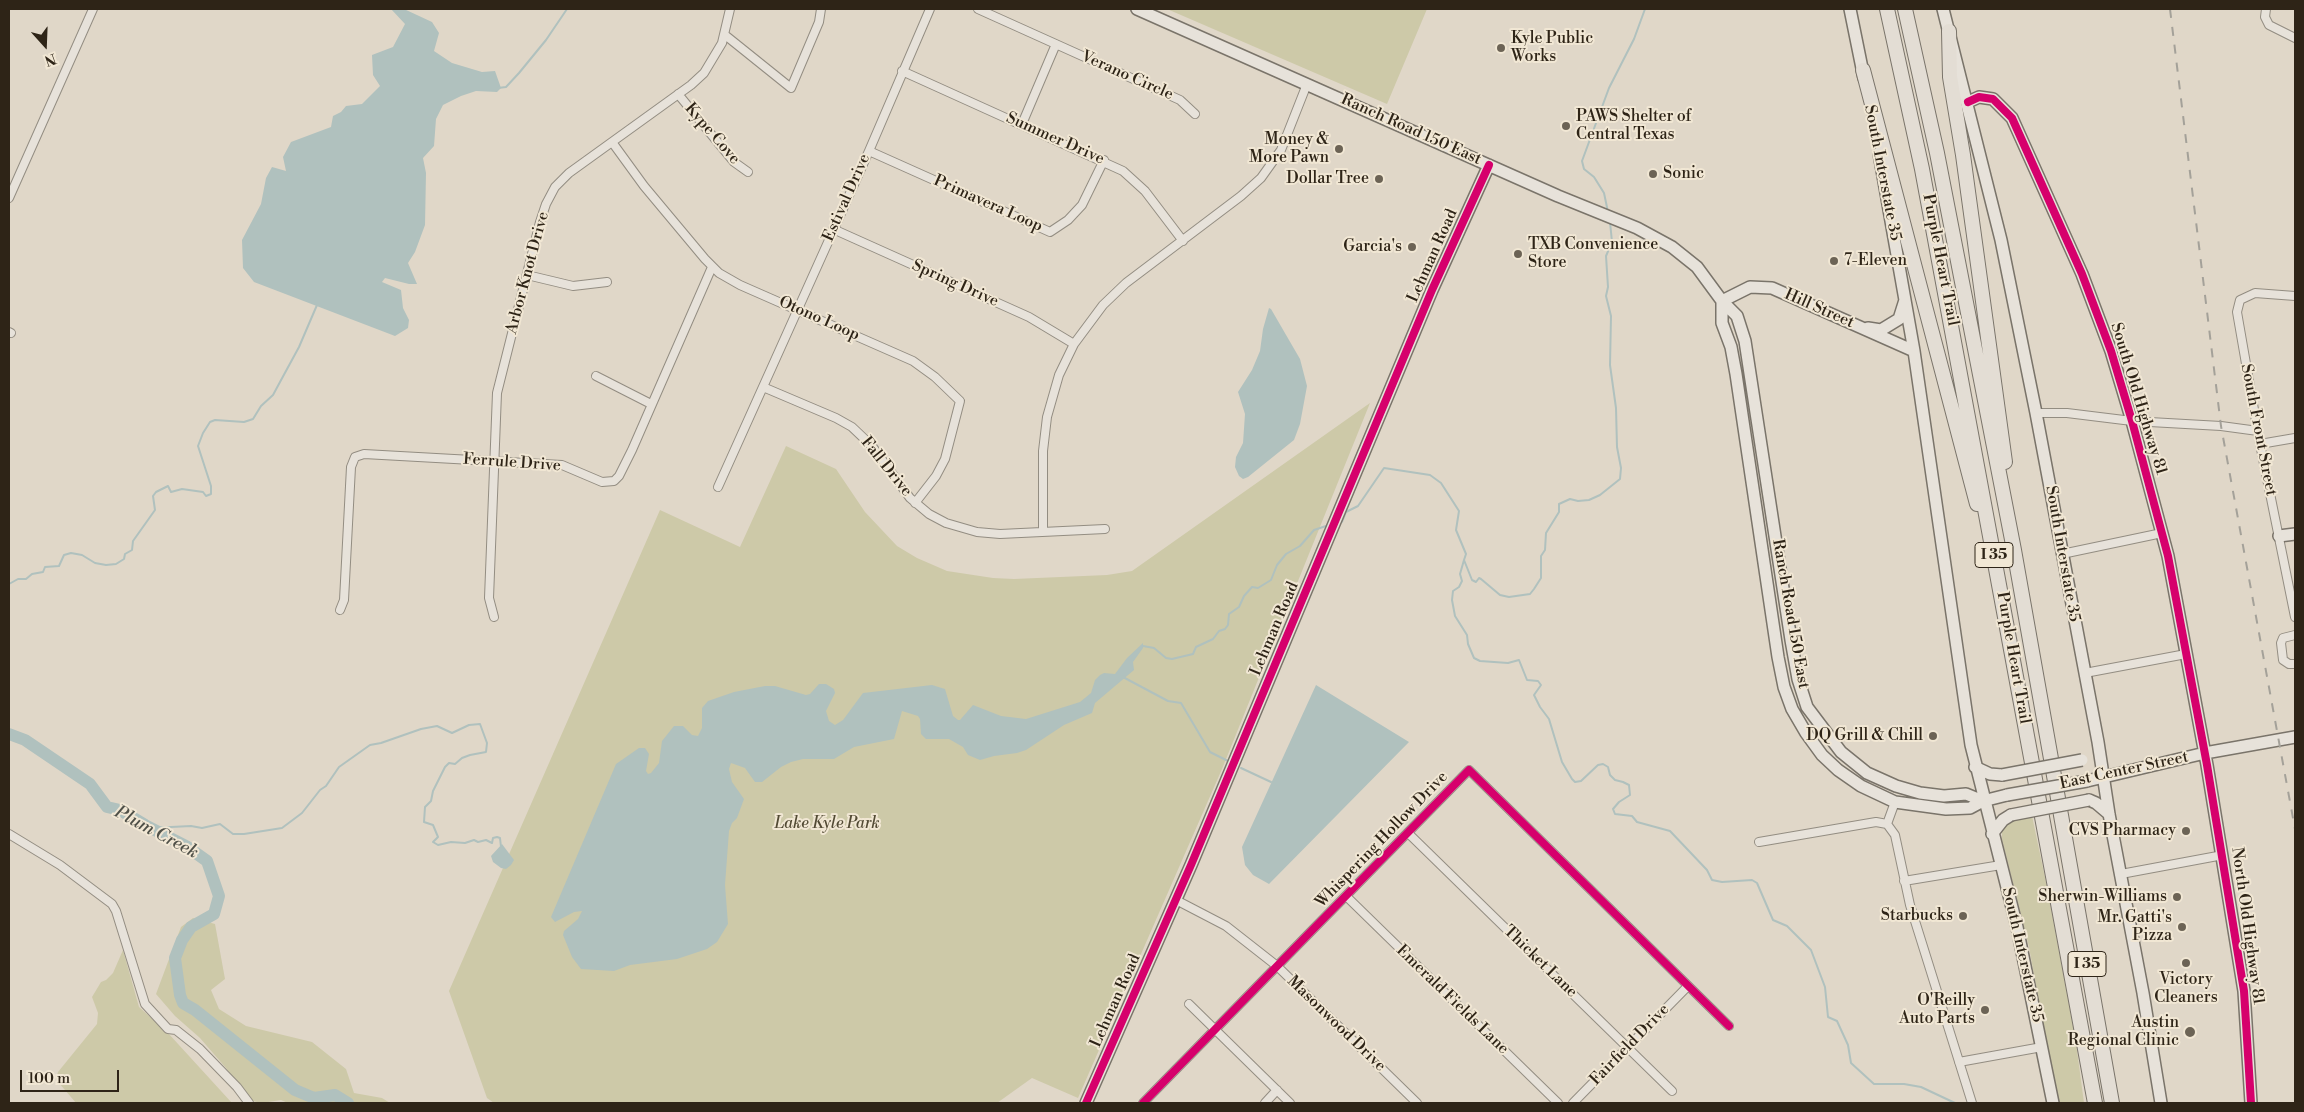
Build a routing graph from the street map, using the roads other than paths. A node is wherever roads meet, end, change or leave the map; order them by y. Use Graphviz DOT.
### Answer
graph roads {
  1 [pos="93,9"];
  2 [pos="730,9"];
  3 [pos="821,9"];
  4 [pos="930,9"];
  5 [pos="978,9"];
  6 [pos="1137,9"];
  7 [pos="1850,9"];
  8 [pos="1886,9"];
  9 [pos="1905,9"];
  10 [pos="1943,9"];
  11 [pos="2266,9"];
  12 [pos="1949,31"];
  13 [pos="725,34"];
  14 [pos="2295,38"];
  15 [pos="1056,44"];
  16 [pos="1863,70"];
  17 [pos="902,72"];
  18 [pos="1307,84"];
  19 [pos="678,94"];
  20 [pos="1968,102"];
  21 [pos="1195,114"];
  22 [pos="1022,124"];
  23 [pos="612,142"];
  24 [pos="869,151"];
  25 [pos="1104,160"];
  26 [pos="1489,165"];
  27 [pos="748,172"];
  28 [pos="9,198"];
  29 [pos="833,229"];
  30 [pos="1183,241"];
  31 [pos="712,267"];
  32 [pos="527,275"];
  33 [pos="607,282"];
  34 [pos="2295,296"];
  35 [pos="1906,298"];
  36 [pos="1722,301"];
  37 [pos="798,309"];
  38 [pos="1862,328"];
  39 [pos="1074,344"];
  40 [pos="1914,351"];
  41 [pos="596,376"];
  42 [pos="763,387"];
  43 [pos="651,404"];
  44 [pos="2036,413"];
  45 [pos="2132,421"];
  46 [pos="2258,431"];
  47 [pos="2295,438"];
  48 [pos="2260,444"];
  49 [pos="493,462"];
  50 [pos="718,487"];
  51 [pos="915,503"];
  52 [pos="1105,529"];
  53 [pos="1043,532"];
  54 [pos="1775,532"];
  55 [pos="2162,533"];
  56 [pos="1760,534"];
  57 [pos="2295,534"];
  58 [pos="2279,536"];
  59 [pos="2014,550"];
  60 [pos="2062,554"];
  61 [pos="1994,556"];
  62 [pos="340,610"];
  63 [pos="494,617"];
  64 [pos="2295,617"];
  65 [pos="2295,635"];
  66 [pos="2186,654"];
  67 [pos="2295,664"];
  68 [pos="2084,673"];
  69 [pos="2295,737"];
  70 [pos="2098,742"];
  71 [pos="2205,754"];
  72 [pos="1975,767"];
  73 [pos="2104,778"];
  74 [pos="1983,801"];
  75 [pos="1895,802"];
  76 [pos="2109,814"];
  77 [pos="1887,824"];
  78 [pos="1408,833"];
  79 [pos="9,834"];
  80 [pos="1992,834"];
  81 [pos="1759,842"];
  82 [pos="2223,855"];
  83 [pos="2001,865"];
  84 [pos="2121,874"];
  85 [pos="1904,881"];
  86 [pos="1346,896"];
  87 [pos="1176,900"];
  88 [pos="1277,966"];
  89 [pos="1688,986"];
  90 [pos="1188,1004"];
  91 [pos="1729,1026"];
  92 [pos="1214,1030"];
  93 [pos="1627,1047"];
  94 [pos="2042,1047"];
  95 [pos="1959,1062"];
  96 [pos="2106,1072"];
  97 [pos="1277,1090"];
  98 [pos="1672,1091"];
  99 [pos="249,1103"];
  100 [pos="1086,1103"];
  101 [pos="1142,1103"];
  102 [pos="1265,1103"];
  103 [pos="1290,1103"];
  104 [pos="1417,1103"];
  105 [pos="1558,1103"];
  106 [pos="1573,1103"];
  107 [pos="1972,1103"];
  108 [pos="2053,1103"];
  109 [pos="2095,1103"];
  110 [pos="2112,1103"];
  111 [pos="2118,1103"];
  112 [pos="2161,1103"];
  113 [pos="2251,1103"];
  1 -- 28 [label="street"];
  2 -- 13 [label="street, Arbor Knot Drive"];
  3 -- 13 [label="street"];
  4 -- 17 [label="street, Estival Drive"];
  5 -- 15 [label="street, Verano Circle"];
  6 -- 18 [label="main road, Ranch Road 150 East"];
  7 -- 16 [label="main road, South Interstate 35"];
  8 -- 61 [label="highway, Purple Heart Trail / I 35"];
  9 -- 59 [label="highway, Purple Heart Trail / I 35"];
  10 -- 12 [label="main road, South Interstate 35"];
  11 -- 14 [label="street"];
  12 -- 20 [label="main road, South Interstate 35"];
  12 -- 59 [label="highway"];
  13 -- 19 [label="street, Arbor Knot Drive"];
  15 -- 21 [label="street, Verano Circle"];
  15 -- 22 [label="street"];
  16 -- 35 [label="main road, South Interstate 35"];
  16 -- 61 [label="highway"];
  17 -- 22 [label="street, Summer Drive"];
  17 -- 24 [label="street, Estival Drive"];
  18 -- 26 [label="main road, Ranch Road 150 East"];
  18 -- 30 [label="street"];
  19 -- 23 [label="street, Arbor Knot Drive"];
  19 -- 27 [label="street, Kype Cove"];
  20 -- 44 [label="main road, South Interstate 35"];
  20 -- 45 [label="main road, South Old Highway 81"];
  22 -- 25 [label="street, Summer Drive"];
  23 -- 31 [label="street, Otono Loop"];
  23 -- 32 [label="street, Arbor Knot Drive"];
  24 -- 25 [label="street, Primavera Loop"];
  24 -- 29 [label="street, Estival Drive"];
  25 -- 30 [label="street, Summer Drive"];
  26 -- 36 [label="main road, Ranch Road 150 East"];
  26 -- 87 [label="main road, Lehman Road"];
  29 -- 37 [label="street, Estival Drive"];
  29 -- 39 [label="street, Spring Drive"];
  30 -- 39 [label="street"];
  31 -- 37 [label="street, Otono Loop"];
  31 -- 43 [label="street, Ferrule Drive"];
  32 -- 33 [label="street"];
  32 -- 49 [label="street, Arbor Knot Drive"];
  34 -- 46 [label="street, South Front Street"];
  35 -- 38 [label="main road"];
  35 -- 40 [label="main road, South Interstate 35"];
  36 -- 38 [label="main road, Hill Street"];
  36 -- 54 [label="main road, Ranch Road 150 East"];
  36 -- 56 [label="main road, Ranch Road 150 East"];
  37 -- 42 [label="street, Estival Drive"];
  37 -- 51 [label="street, Otono Loop"];
  38 -- 40 [label="main road, Hill Street"];
  39 -- 53 [label="street"];
  40 -- 72 [label="main road, South Interstate 35"];
  41 -- 43 [label="street"];
  42 -- 50 [label="street, Estival Drive"];
  42 -- 51 [label="street, Fall Drive"];
  43 -- 49 [label="street, Ferrule Drive"];
  44 -- 45 [label="street"];
  44 -- 60 [label="main road, South Interstate 35"];
  45 -- 46 [label="street"];
  45 -- 55 [label="main road, South Old Highway 81"];
  46 -- 48 [label="street, South Front Street"];
  47 -- 48 [label="street"];
  48 -- 58 [label="street, South Front Street"];
  49 -- 62 [label="street, Ferrule Drive"];
  49 -- 63 [label="street, Arbor Knot Drive"];
  51 -- 53 [label="street, Fall Drive"];
  52 -- 53 [label="street, Fall Drive"];
  54 -- 56 [label="main road"];
  54 -- 74 [label="main road, Ranch Road 150 East"];
  55 -- 60 [label="street"];
  55 -- 66 [label="main road, South Old Highway 81"];
  56 -- 75 [label="main road, Ranch Road 150 East"];
  57 -- 58 [label="main road"];
  58 -- 64 [label="street, South Front Street"];
  59 -- 96 [label="highway, Purple Heart Trail / I 35"];
  60 -- 68 [label="main road, South Interstate 35"];
  61 -- 109 [label="highway, Purple Heart Trail / I 35"];
  65 -- 67 [label="street"];
  66 -- 68 [label="street"];
  66 -- 71 [label="main road, South Old Highway 81"];
  68 -- 70 [label="main road, South Interstate 35"];
  69 -- 71 [label="main road, East Center Street"];
  70 -- 72 [label="main road, bridge"];
  70 -- 73 [label="main road, South Interstate 35"];
  71 -- 73 [label="main road, East Center Street"];
  71 -- 82 [label="main road, North Old Highway 81"];
  72 -- 74 [label="main road, South Interstate 35"];
  73 -- 74 [label="main road, East Center Street, bridge"];
  73 -- 76 [label="main road, South Interstate 35"];
  74 -- 75 [label="main road, Ranch Road 150 East"];
  74 -- 80 [label="main road, South Interstate 35"];
  75 -- 77 [label="street"];
  76 -- 80 [label="main road, bridge"];
  76 -- 84 [label="main road, South Interstate 35"];
  77 -- 81 [label="street"];
  77 -- 85 [label="street"];
  78 -- 86 [label="street, Whispering Hollow Drive"];
  78 -- 89 [label="street, Whispering Hollow Drive"];
  78 -- 93 [label="street, Thicket Lane"];
  79 -- 99 [label="street"];
  80 -- 83 [label="main road, South Interstate 35"];
  82 -- 84 [label="street"];
  82 -- 113 [label="main road, North Old Highway 81"];
  83 -- 85 [label="street"];
  83 -- 94 [label="main road, South Interstate 35"];
  84 -- 112 [label="main road, South Interstate 35"];
  85 -- 95 [label="street"];
  86 -- 88 [label="street, Whispering Hollow Drive"];
  86 -- 105 [label="street, Emerald Fields Lane"];
  87 -- 88 [label="street, Masonwood Drive"];
  87 -- 100 [label="main road, Lehman Road"];
  88 -- 92 [label="street, Whispering Hollow Drive"];
  88 -- 104 [label="street, Masonwood Drive"];
  89 -- 91 [label="street, Whispering Hollow Drive"];
  89 -- 93 [label="street, Fairfield Drive"];
  90 -- 92 [label="street"];
  92 -- 97 [label="street"];
  92 -- 101 [label="street, Whispering Hollow Drive"];
  93 -- 98 [label="street, Thicket Lane"];
  93 -- 106 [label="street, Fairfield Drive"];
  94 -- 95 [label="street"];
  94 -- 108 [label="main road, South Interstate 35"];
  95 -- 107 [label="street"];
  96 -- 110 [label="highway, Purple Heart Trail / I 35"];
  96 -- 111 [label="highway"];
  97 -- 102 [label="street"];
  97 -- 103 [label="street"];
}
